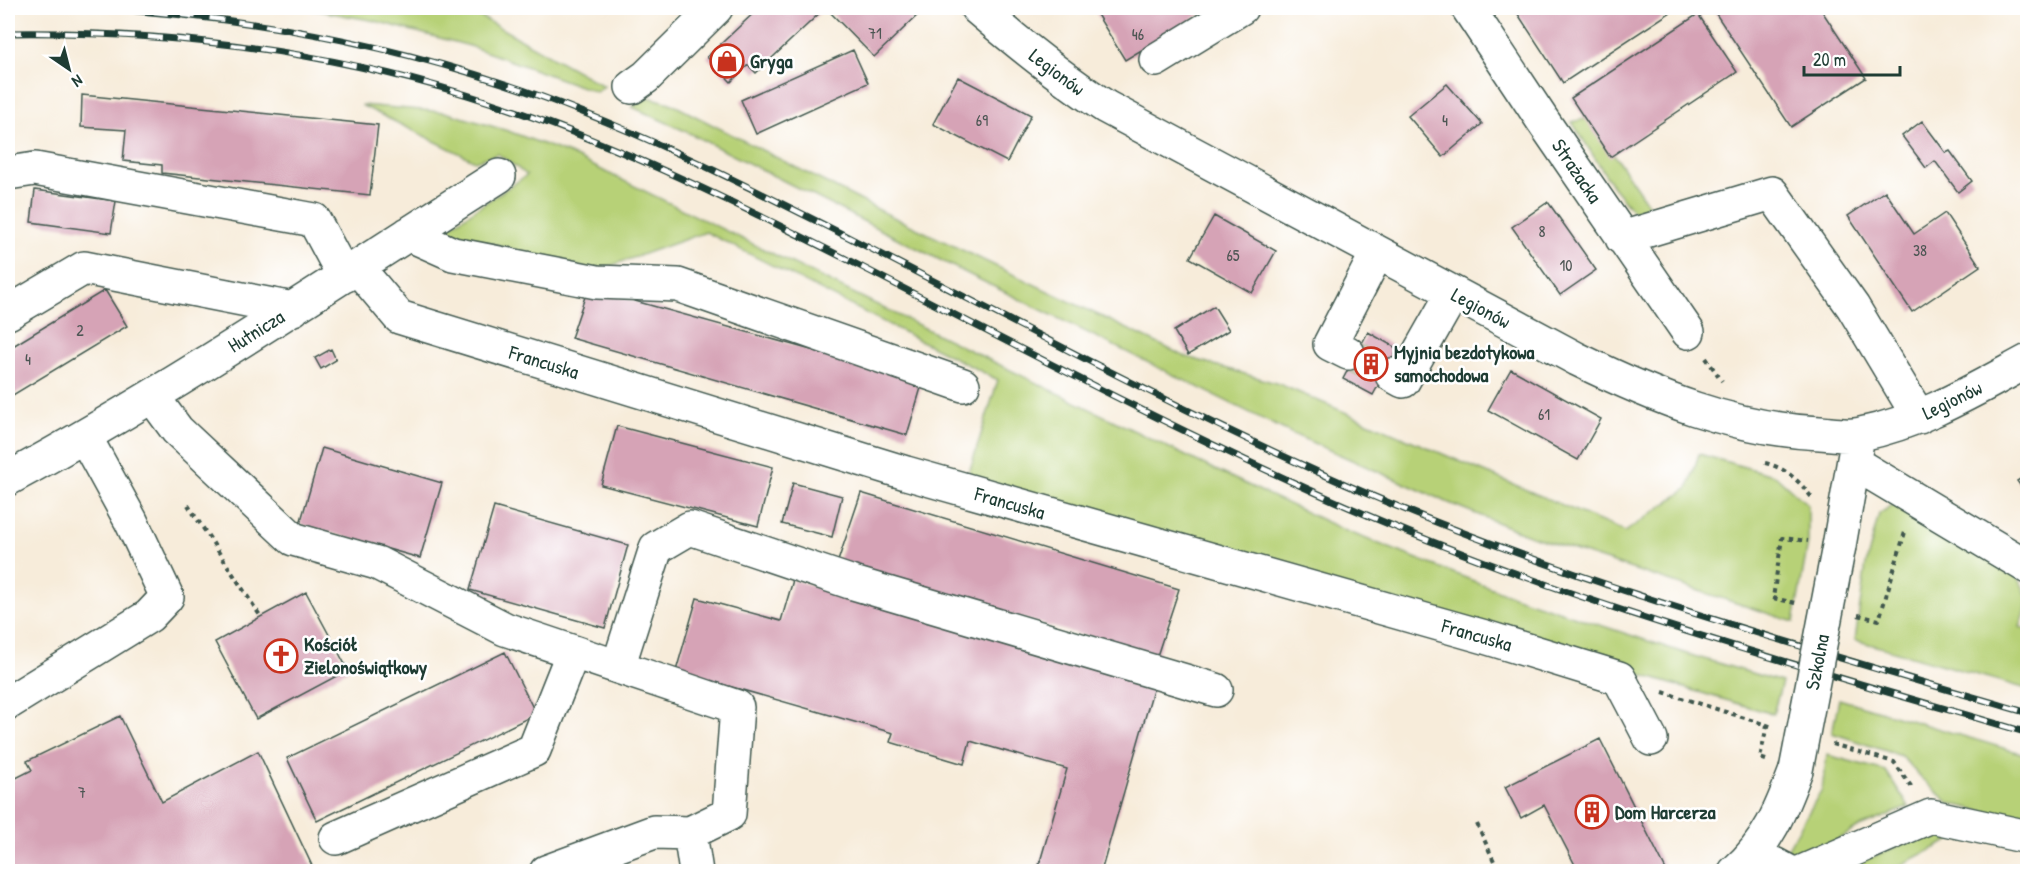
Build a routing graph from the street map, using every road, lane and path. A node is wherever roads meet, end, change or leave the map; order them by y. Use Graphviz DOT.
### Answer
graph roads {
  1 [pos="716,8"];
  2 [pos="977,8"];
  3 [pos="1241,8"];
  4 [pos="1468,8"];
  5 [pos="1156,60"];
  6 [pos="632,87"];
  7 [pos="8,173"];
  8 [pos="499,176"];
  9 [pos="408,234"];
  10 [pos="1622,238"];
  11 [pos="1377,253"];
  12 [pos="351,271"];
  13 [pos="1453,293"];
  14 [pos="293,309"];
  15 [pos="8,314"];
  16 [pos="1688,332"];
  17 [pos="1348,353"];
  18 [pos="2028,361"];
  19 [pos="1392,375"];
  20 [pos="963,385"];
  21 [pos="1727,388"];
  22 [pos="152,396"];
  23 [pos="1919,417"];
  24 [pos="85,437"];
  25 [pos="1856,449"];
  26 [pos="8,479"];
  27 [pos="188,505"];
  28 [pos="1782,538"];
  29 [pos="1829,544"];
  30 [pos="2028,567"];
  31 [pos="261,617"];
  32 [pos="573,652"];
  33 [pos="618,667"];
  34 [pos="1619,678"];
  35 [pos="1216,690"];
  36 [pos="8,703"];
  37 [pos="1651,739"];
  38 [pos="1760,758"];
  39 [pos="1477,825"];
  40 [pos="690,832"];
  41 [pos="2028,837"];
  42 [pos="336,838"];
  43 [pos="1741,866"];
  44 [pos="546,872"];
  45 [pos="696,872"];
  46 [pos="1499,872"];
  47 [pos="1789,872"];
  48 [pos="1802,872"];
  1 -- 6 [label="street"];
  2 -- 11 [label="street, Legionów"];
  3 -- 5 [label="street"];
  4 -- 10 [label="street, Strażacka"];
  7 -- 12 [label="street, Francuska"];
  8 -- 9 [label="street, Hutnicza"];
  9 -- 12 [label="street, Hutnicza"];
  9 -- 20 [label="street"];
  10 -- 16 [label="street, Strażacka"];
  10 -- 23 [label="street"];
  11 -- 13 [label="street, Legionów"];
  11 -- 17 [label="street"];
  12 -- 14 [label="street, Hutnicza"];
  12 -- 34 [label="street, Francuska"];
  13 -- 19 [label="street"];
  13 -- 25 [label="street, Legionów"];
  14 -- 15 [label="street"];
  14 -- 22 [label="street, Hutnicza"];
  16 -- 21 [label="path"];
  18 -- 23 [label="street, Legionów"];
  22 -- 24 [label="street, Hutnicza"];
  22 -- 32 [label="street"];
  23 -- 25 [label="street, Legionów"];
  24 -- 26 [label="street, Hutnicza"];
  24 -- 36 [label="street"];
  25 -- 29 [label="street, Szkolna"];
  25 -- 30 [label="street"];
  27 -- 31 [label="path"];
  28 -- 29 [label="path"];
  29 -- 43 [label="street, Szkolna, bridge"];
  32 -- 33 [label="street"];
  32 -- 42 [label="street"];
  33 -- 35 [label="street"];
  33 -- 40 [label="street"];
  34 -- 37 [label="street"];
  34 -- 38 [label="path"];
  39 -- 46 [label="path"];
  40 -- 44 [label="street"];
  40 -- 45 [label="street"];
  41 -- 48 [label="street"];
  43 -- 47 [label="street"];
}
